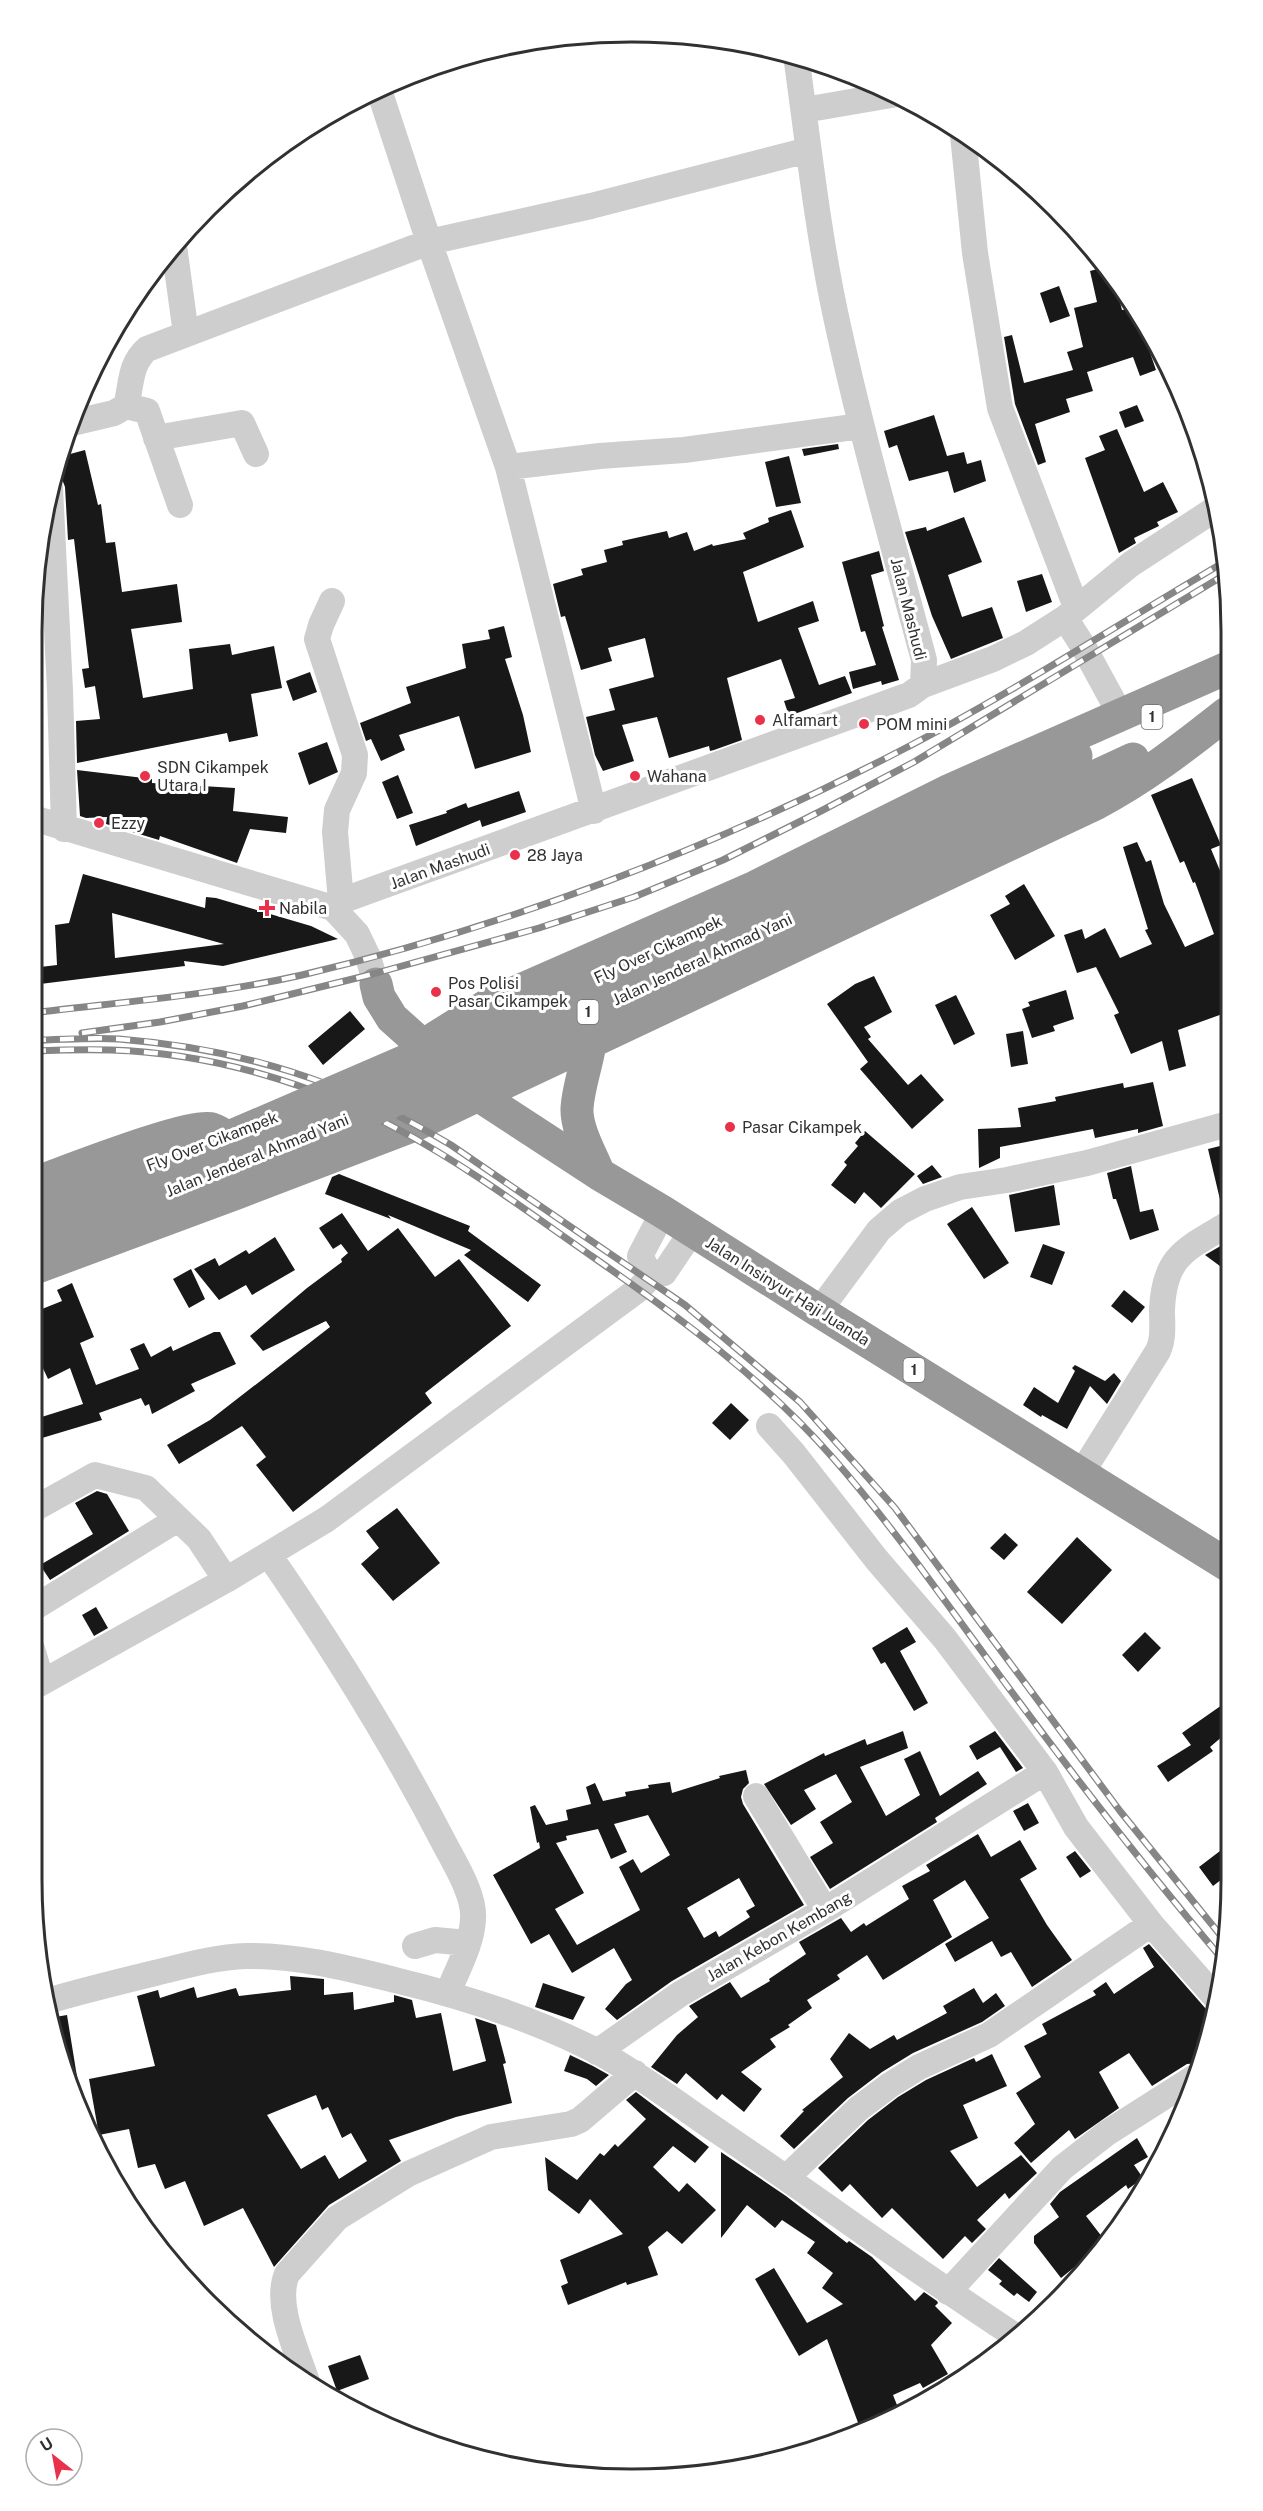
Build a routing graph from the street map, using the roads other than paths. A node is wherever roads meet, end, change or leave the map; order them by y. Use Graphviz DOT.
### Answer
graph roads {
  1 [pos="798,66"];
  2 [pos="879,97"];
  3 [pos="382,98"];
  4 [pos="804,110"];
  5 [pos="964,145"];
  6 [pos="808,150"];
  7 [pos="429,243"];
  8 [pos="176,258"];
  9 [pos="186,334"];
  10 [pos="126,406"];
  11 [pos="81,421"];
  12 [pos="861,426"];
  13 [pos="156,438"];
  14 [pos="256,454"];
  15 [pos="508,467"];
  16 [pos="180,505"];
  17 [pos="1209,513"];
  18 [pos="52,524"];
  19 [pos="332,601"];
  20 [pos="1071,613"];
  21 [pos="1221,671"];
  22 [pos="1221,679"];
  23 [pos="923,685"];
  24 [pos="1221,710"];
  25 [pos="1120,714"];
  26 [pos="1221,718"];
  27 [pos="594,811"];
  28 [pos="42,821"];
  29 [pos="64,829"];
  30 [pos="337,905"];
  31 [pos="543,980"];
  32 [pos="376,984"];
  33 [pos="491,1003"];
  34 [pos="590,1041"];
  35 [pos="422,1046"];
  36 [pos="478,1095"];
  37 [pos="1221,1126"];
  38 [pos="599,1174"];
  39 [pos="42,1180"];
  40 [pos="234,1194"];
  41 [pos="42,1202"];
  42 [pos="663,1212"];
  43 [pos="1221,1228"];
  44 [pos="693,1230"];
  45 [pos="42,1236"];
  46 [pos="42,1265"];
  47 [pos="651,1276"];
  48 [pos="819,1311"];
  49 [pos="769,1426"];
  50 [pos="1081,1474"];
  51 [pos="42,1504"];
  52 [pos="178,1519"];
  53 [pos="269,1555"];
  54 [pos="1221,1561"];
  55 [pos="226,1580"];
  56 [pos="42,1603"];
  57 [pos="42,1682"];
  58 [pos="1045,1772"];
  59 [pos="756,1796"];
  60 [pos="825,1910"];
  61 [pos="1151,1924"];
  62 [pos="468,1943"];
  63 [pos="415,1946"];
  64 [pos="448,1992"];
  65 [pos="1211,1992"];
  66 [pos="54,1999"];
  67 [pos="597,2052"];
  68 [pos="635,2073"];
  69 [pos="1184,2085"];
  70 [pos="787,2177"];
  71 [pos="948,2292"];
  72 [pos="1009,2332"];
  73 [pos="303,2369"];
  1 -- 4 [label="street, Jalan Mashudi"];
  2 -- 4 [label="street"];
  3 -- 7 [label="street"];
  4 -- 6 [label="street, Jalan Mashudi"];
  5 -- 20 [label="street"];
  6 -- 7 [label="street"];
  6 -- 12 [label="street, Jalan Mashudi"];
  7 -- 9 [label="street"];
  7 -- 15 [label="street"];
  8 -- 9 [label="street"];
  9 -- 10 [label="street"];
  10 -- 11 [label="street"];
  10 -- 13 [label="street"];
  12 -- 15 [label="street"];
  12 -- 23 [label="street, Jalan Mashudi"];
  13 -- 14 [label="street"];
  13 -- 16 [label="street"];
  15 -- 27 [label="street"];
  17 -- 20 [label="street"];
  18 -- 29 [label="street"];
  19 -- 30 [label="street"];
  20 -- 23 [label="street"];
  20 -- 25 [label="street"];
  21 -- 25 [label="highway"];
  22 -- 41 [label="highway, Fly Over Cikampek / 1, bridge"];
  23 -- 27 [label="street, Jalan Mashudi"];
  24 -- 45 [label="highway, Jalan Jenderal Ahmad Yani / 1, bridge"];
  25 -- 31 [label="highway"];
  26 -- 34 [label="highway"];
  27 -- 30 [label="street, Jalan Mashudi"];
  28 -- 29 [label="street"];
  29 -- 30 [label="street"];
  30 -- 32 [label="street"];
  31 -- 33 [label="highway"];
  31 -- 34 [label="highway"];
  32 -- 33 [label="highway"];
  32 -- 35 [label="highway, Jalan Insinyur Haji Juanda / 1"];
  33 -- 35 [label="highway"];
  34 -- 36 [label="highway"];
  34 -- 38 [label="highway"];
  35 -- 36 [label="highway, Jalan Insinyur Haji Juanda / 1"];
  36 -- 38 [label="highway, Jalan Insinyur Haji Juanda / 1"];
  36 -- 40 [label="highway"];
  37 -- 48 [label="street"];
  38 -- 42 [label="highway, Jalan Insinyur Haji Juanda / 1"];
  39 -- 40 [label="highway"];
  40 -- 46 [label="highway"];
  42 -- 44 [label="highway, Jalan Insinyur Haji Juanda / 1"];
  42 -- 47 [label="street"];
  43 -- 50 [label="street"];
  44 -- 47 [label="street"];
  44 -- 48 [label="highway, Jalan Insinyur Haji Juanda / 1"];
  47 -- 53 [label="street"];
  48 -- 50 [label="highway, Jalan Insinyur Haji Juanda / 1"];
  49 -- 58 [label="street"];
  50 -- 54 [label="highway, Jalan Insinyur Haji Juanda / 1"];
  51 -- 52 [label="street"];
  52 -- 55 [label="street"];
  52 -- 56 [label="street"];
  53 -- 55 [label="street"];
  53 -- 62 [label="street"];
  55 -- 57 [label="street"];
  58 -- 60 [label="street, Jalan Kebon Kembang"];
  58 -- 61 [label="street"];
  59 -- 60 [label="street"];
  60 -- 67 [label="street, Jalan Kebon Kembang"];
  61 -- 65 [label="street"];
  61 -- 70 [label="street"];
  62 -- 63 [label="street"];
  62 -- 64 [label="street"];
  64 -- 66 [label="street"];
  64 -- 67 [label="street"];
  67 -- 68 [label="street"];
  68 -- 70 [label="street"];
  68 -- 73 [label="street"];
  69 -- 71 [label="street"];
  70 -- 71 [label="street"];
  71 -- 72 [label="street"];
}
